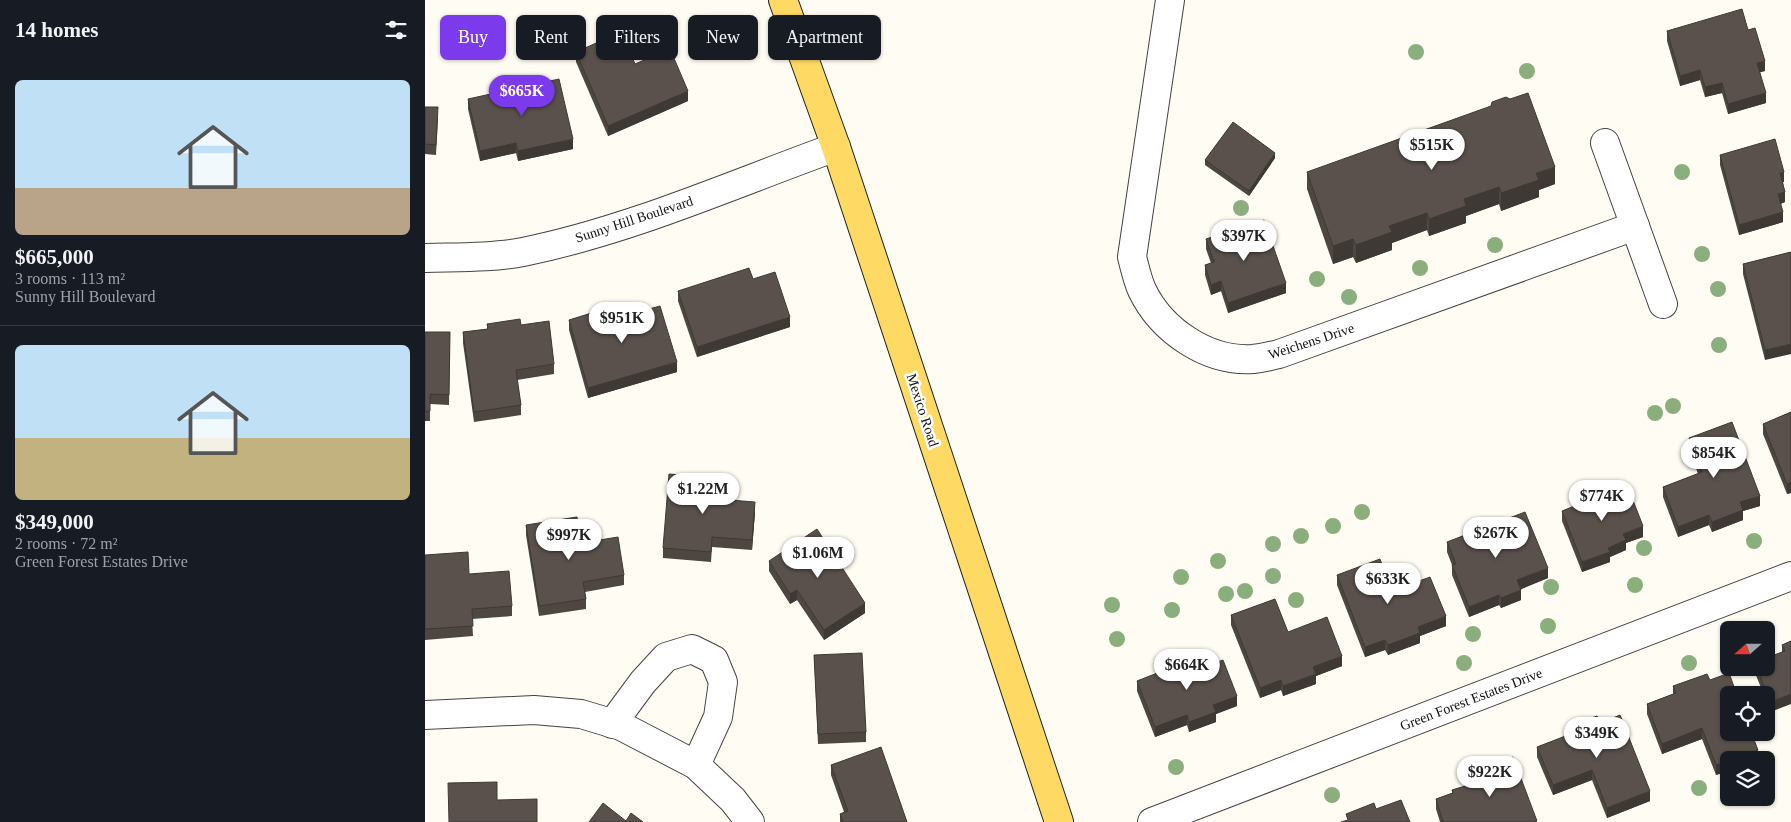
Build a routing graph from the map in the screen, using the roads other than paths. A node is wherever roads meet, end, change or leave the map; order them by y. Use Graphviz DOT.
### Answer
graph roads {
  1 [pos="783,0"];
  2 [pos="1170,0"];
  3 [pos="1605,143"];
  4 [pos="836,147"];
  5 [pos="1635,226"];
  6 [pos="425,258"];
  7 [pos="1663,304"];
  8 [pos="1791,576"];
  9 [pos="425,715"];
  10 [pos="612,724"];
  11 [pos="696,765"];
  12 [pos="750,822"];
  13 [pos="1059,822"];
  14 [pos="1152,822"];
  1 -- 4 [label="main road, Mexico Road"];
  2 -- 5 [label="street, Weichens Drive"];
  3 -- 5 [label="street"];
  4 -- 6 [label="street, Sunny Hill Boulevard"];
  4 -- 13 [label="main road, Mexico Road"];
  5 -- 7 [label="street"];
  8 -- 14 [label="street, Green Forest Estates Drive"];
  9 -- 10 [label="street"];
  10 -- 11 [label="street"];
  10 -- 11 [label="street"];
  11 -- 12 [label="street"];
}
